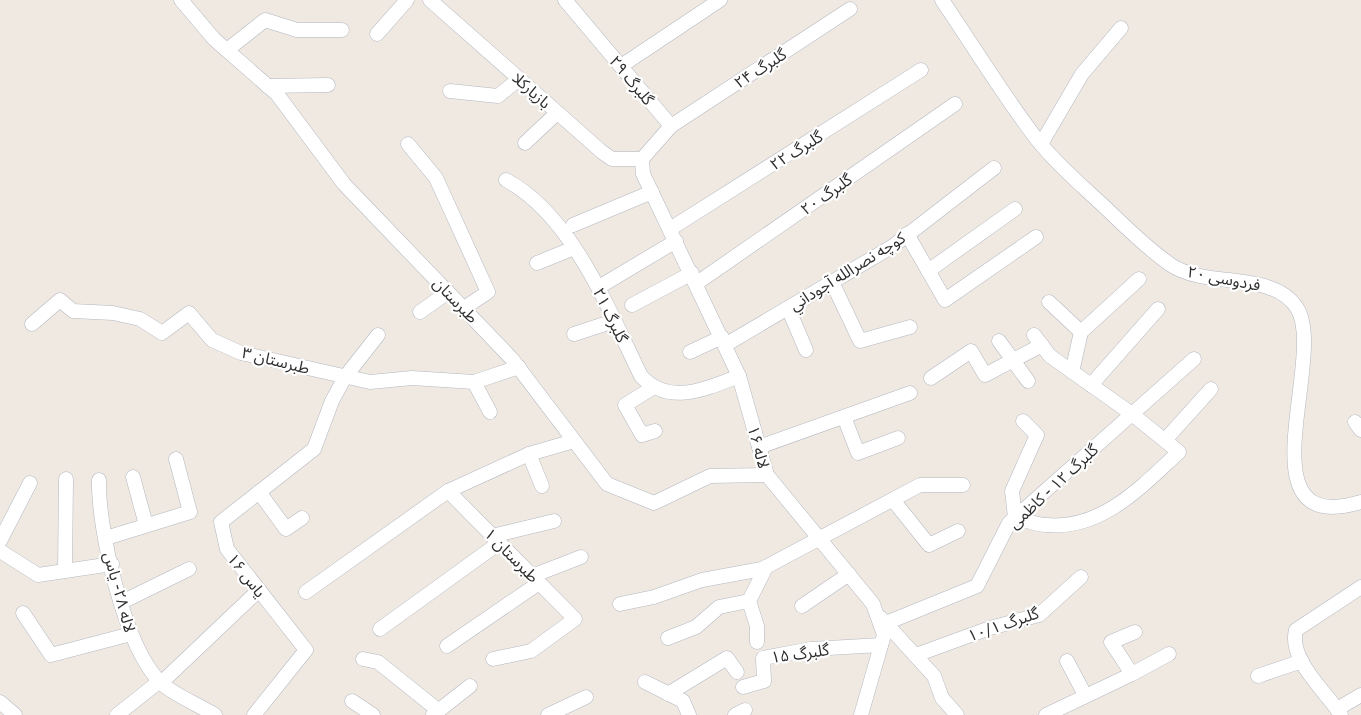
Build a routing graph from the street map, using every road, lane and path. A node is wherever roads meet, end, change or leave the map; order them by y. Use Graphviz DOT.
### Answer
graph roads {
  1 [pos="181,0"];
  2 [pos="407,0"];
  3 [pos="431,0"];
  4 [pos="720,0"];
  5 [pos="942,0"];
  6 [pos="573,3"];
  7 [pos="850,9"];
  8 [pos="1121,28"];
  9 [pos="342,30"];
  10 [pos="377,34"];
  11 [pos="227,50"];
  12 [pos="621,66"];
  13 [pos="921,70"];
  14 [pos="519,79"];
  15 [pos="328,85"];
  16 [pos="267,86"];
  17 [pos="450,91"];
  18 [pos="955,104"];
  19 [pos="557,113"];
  20 [pos="671,126"];
  21 [pos="525,143"];
  22 [pos="408,144"];
  23 [pos="1041,144"];
  24 [pos="642,159"];
  25 [pos="994,168"];
  26 [pos="506,180"];
  27 [pos="652,192"];
  28 [pos="1015,209"];
  29 [pos="573,225"];
  30 [pos="907,234"];
  31 [pos="673,235"];
  32 [pos="1036,237"];
  33 [pos="574,248"];
  34 [pos="537,263"];
  35 [pos="928,271"];
  36 [pos="694,278"];
  37 [pos="1139,279"];
  38 [pos="832,282"];
  39 [pos="599,287"];
  40 [pos="448,292"];
  41 [pos="1049,302"];
  42 [pos="632,305"];
  43 [pos="464,308"];
  44 [pos="788,308"];
  45 [pos="1158,309"];
  46 [pos="420,312"];
  47 [pos="614,321"];
  48 [pos="32,324"];
  49 [pos="910,327"];
  50 [pos="1081,332"];
  51 [pos="378,334"];
  52 [pos="574,334"];
  53 [pos="723,341"];
  54 [pos="999,341"];
  55 [pos="806,350"];
  56 [pos="690,352"];
  57 [pos="1194,359"];
  58 [pos="1012,360"];
  59 [pos="519,367"];
  60 [pos="1072,372"];
  61 [pos="739,376"];
  62 [pos="345,377"];
  63 [pos="931,378"];
  64 [pos="1028,381"];
  65 [pos="474,382"];
  66 [pos="1091,385"];
  67 [pos="654,387"];
  68 [pos="1211,389"];
  69 [pos="910,393"];
  70 [pos="490,412"];
  71 [pos="1132,414"];
  72 [pos="844,417"];
  73 [pos="1023,421"];
  74 [pos="655,431"];
  75 [pos="898,438"];
  76 [pos="1165,440"];
  77 [pos="574,441"];
  78 [pos="759,447"];
  79 [pos="529,454"];
  80 [pos="176,459"];
  81 [pos="767,476"];
  82 [pos="133,477"];
  83 [pos="66,479"];
  84 [pos="99,480"];
  85 [pos="30,483"];
  86 [pos="963,485"];
  87 [pos="542,486"];
  88 [pos="448,491"];
  89 [pos="260,492"];
  90 [pos="893,500"];
  91 [pos="1361,502"];
  92 [pos="1016,517"];
  93 [pos="302,518"];
  94 [pos="554,521"];
  95 [pos="146,525"];
  96 [pos="958,531"];
  97 [pos="106,538"];
  98 [pos="496,539"];
  99 [pos="821,540"];
  100 [pos="0,541"];
  101 [pos="0,551"];
  102 [pos="580,557"];
  103 [pos="112,564"];
  104 [pos="766,567"];
  105 [pos="189,568"];
  106 [pos="65,571"];
  107 [pos="849,574"];
  108 [pos="1082,577"];
  109 [pos="536,579"];
  110 [pos="1361,587"];
  111 [pos="259,590"];
  112 [pos="306,592"];
  113 [pos="748,601"];
  114 [pos="122,602"];
  115 [pos="620,604"];
  116 [pos="802,606"];
  117 [pos="23,613"];
  118 [pos="881,618"];
  119 [pos="380,629"];
  120 [pos="1135,632"];
  121 [pos="131,634"];
  122 [pos="668,638"];
  123 [pos="757,642"];
  124 [pos="881,645"];
  125 [pos="447,646"];
  126 [pos="1169,654"];
  127 [pos="916,655"];
  128 [pos="493,658"];
  129 [pos="363,659"];
  130 [pos="1067,661"];
  131 [pos="1302,661"];
  132 [pos="737,672"];
  133 [pos="1132,674"];
  134 [pos="1258,676"];
  135 [pos="645,682"];
  136 [pos="161,683"];
  137 [pos="470,686"];
  138 [pos="743,687"];
  139 [pos="668,694"];
  140 [pos="1085,695"];
  141 [pos="1361,695"];
  142 [pos="586,697"];
  143 [pos="352,701"];
  144 [pos="0,702"];
  145 [pos="1339,712"];
  146 [pos="436,713"];
  147 [pos="15,715"];
  148 [pos="117,715"];
  149 [pos="215,715"];
  150 [pos="254,715"];
  151 [pos="373,715"];
  152 [pos="548,715"];
  153 [pos="689,715"];
  154 [pos="861,715"];
  155 [pos="957,715"];
  156 [pos="1046,715"];
  1 -- 11 [label="street, طبرستان"];
  2 -- 10 [label="street"];
  3 -- 14 [label="street, بازیارکلا"];
  4 -- 12 [label="street"];
  5 -- 23 [label="street, فردوسی ۲۰"];
  6 -- 12 [label="street, گلبرگ ۲۹"];
  7 -- 20 [label="street, گلبرگ ۲۴"];
  8 -- 23 [label="street"];
  9 -- 11 [label="street"];
  11 -- 16 [label="street, طبرستان"];
  12 -- 20 [label="street, گلبرگ ۲۹"];
  13 -- 31 [label="street, گلبرگ ۲۲"];
  14 -- 17 [label="street"];
  14 -- 19 [label="street, بازیارکلا"];
  15 -- 16 [label="street"];
  16 -- 40 [label="street, طبرستان"];
  18 -- 36 [label="street, گلبرگ ۲۰"];
  19 -- 21 [label="street"];
  19 -- 24 [label="street, بازیارکلا"];
  20 -- 24 [label="street"];
  22 -- 43 [label="street"];
  23 -- 91 [label="street, فردوسی ۲۰"];
  24 -- 27 [label="street, لاله ۱۶"];
  25 -- 30 [label="street, كوچه نصرالله آجوداني"];
  26 -- 33 [label="street, گلبرگ ۲۱"];
  27 -- 29 [label="street"];
  27 -- 31 [label="street, لاله ۱۶"];
  28 -- 35 [label="street"];
  30 -- 35 [label="street"];
  30 -- 38 [label="street, كوچه نصرالله آجوداني"];
  31 -- 36 [label="street, لاله ۱۶"];
  31 -- 39 [label="street, گلبرگ ۲۲"];
  32 -- 35 [label="street"];
  33 -- 34 [label="street"];
  33 -- 39 [label="street, گلبرگ ۲۱"];
  36 -- 42 [label="street, گلبرگ ۲۰"];
  36 -- 53 [label="street, لاله ۱۶"];
  37 -- 50 [label="street"];
  38 -- 44 [label="street, كوچه نصرالله آجوداني"];
  38 -- 49 [label="street"];
  39 -- 47 [label="street, گلبرگ ۲۱"];
  40 -- 43 [label="street, طبرستان"];
  40 -- 46 [label="street"];
  41 -- 50 [label="street"];
  43 -- 59 [label="street, طبرستان"];
  44 -- 53 [label="street, كوچه نصرالله آجوداني"];
  44 -- 55 [label="street"];
  45 -- 66 [label="street"];
  47 -- 52 [label="street"];
  47 -- 67 [label="street, گلبرگ ۲۱"];
  48 -- 62 [label="street, طبرستان ۳"];
  50 -- 60 [label="street"];
  51 -- 62 [label="street"];
  53 -- 56 [label="street, كوچه نصرالله آجوداني"];
  53 -- 61 [label="street, لاله ۱۶"];
  54 -- 58 [label="street"];
  57 -- 71 [label="street, گلبرگ ۱۲ - کاظمی"];
  58 -- 60 [label="street"];
  58 -- 63 [label="street"];
  58 -- 64 [label="street"];
  59 -- 65 [label="street, طبرستان ۳"];
  59 -- 77 [label="street, طبرستان"];
  60 -- 66 [label="street"];
  61 -- 67 [label="street"];
  61 -- 78 [label="street, لاله ۱۶"];
  62 -- 65 [label="street, طبرستان ۳"];
  62 -- 89 [label="street, یاس ۱۶"];
  65 -- 70 [label="street"];
  66 -- 71 [label="street"];
  67 -- 74 [label="street"];
  68 -- 76 [label="street"];
  69 -- 72 [label="street"];
  71 -- 76 [label="street"];
  71 -- 92 [label="street, گلبرگ ۱۲ - کاظمی"];
  72 -- 75 [label="street"];
  72 -- 78 [label="street"];
  73 -- 92 [label="street"];
  76 -- 92 [label="street"];
  77 -- 79 [label="street"];
  77 -- 81 [label="street, طبرستان"];
  78 -- 81 [label="street, لاله ۱۶"];
  79 -- 87 [label="street"];
  79 -- 88 [label="street"];
  80 -- 95 [label="street"];
  81 -- 99 [label="street, لاله ۱۶"];
  82 -- 95 [label="street"];
  83 -- 106 [label="street"];
  84 -- 97 [label="street, لاله ۲۸- یاس"];
  85 -- 100 [label="street"];
  86 -- 90 [label="street"];
  88 -- 98 [label="street, طبرستان ۱"];
  88 -- 112 [label="street"];
  89 -- 93 [label="street"];
  89 -- 111 [label="street, یاس ۱۶"];
  90 -- 96 [label="street"];
  90 -- 99 [label="street"];
  92 -- 118 [label="street, گلبرگ ۱۲ - کاظمی"];
  94 -- 98 [label="street"];
  95 -- 97 [label="street"];
  97 -- 103 [label="street, لاله ۲۸- یاس"];
  98 -- 109 [label="street, طبرستان ۱"];
  98 -- 119 [label="street"];
  99 -- 104 [label="street"];
  99 -- 107 [label="street, لاله ۱۶"];
  101 -- 106 [label="street"];
  102 -- 109 [label="street"];
  103 -- 106 [label="street"];
  103 -- 114 [label="street, لاله ۲۸- یاس"];
  104 -- 113 [label="street"];
  104 -- 115 [label="street"];
  105 -- 114 [label="street"];
  107 -- 116 [label="street"];
  107 -- 118 [label="street, لاله ۱۶"];
  108 -- 127 [label="street, گلبرگ ۱۰/۱"];
  109 -- 125 [label="street"];
  109 -- 128 [label="street, طبرستان ۱"];
  110 -- 131 [label="street"];
  111 -- 136 [label="street"];
  111 -- 150 [label="street, یاس ۱۶"];
  113 -- 122 [label="street"];
  113 -- 123 [label="street"];
  114 -- 121 [label="street, لاله ۲۸- یاس"];
  117 -- 121 [label="street"];
  118 -- 124 [label="street, لاله ۱۶"];
  118 -- 127 [label="street"];
  120 -- 133 [label="street"];
  121 -- 136 [label="street, لاله ۲۸- یاس"];
  124 -- 138 [label="street, گلبرگ ۱۵"];
  124 -- 154 [label="street, لاله ۱۶"];
  126 -- 133 [label="street"];
  127 -- 155 [label="street"];
  129 -- 146 [label="street"];
  130 -- 140 [label="street"];
  131 -- 134 [label="street"];
  131 -- 145 [label="street"];
  132 -- 139 [label="street"];
  133 -- 140 [label="street"];
  135 -- 139 [label="street"];
  136 -- 148 [label="street"];
  136 -- 149 [label="street, لاله ۲۸- یاس"];
  137 -- 146 [label="street"];
  139 -- 153 [label="street"];
  140 -- 156 [label="street"];
  141 -- 145 [label="street"];
  142 -- 152 [label="street"];
  143 -- 151 [label="street"];
  144 -- 147 [label="street"];
}
